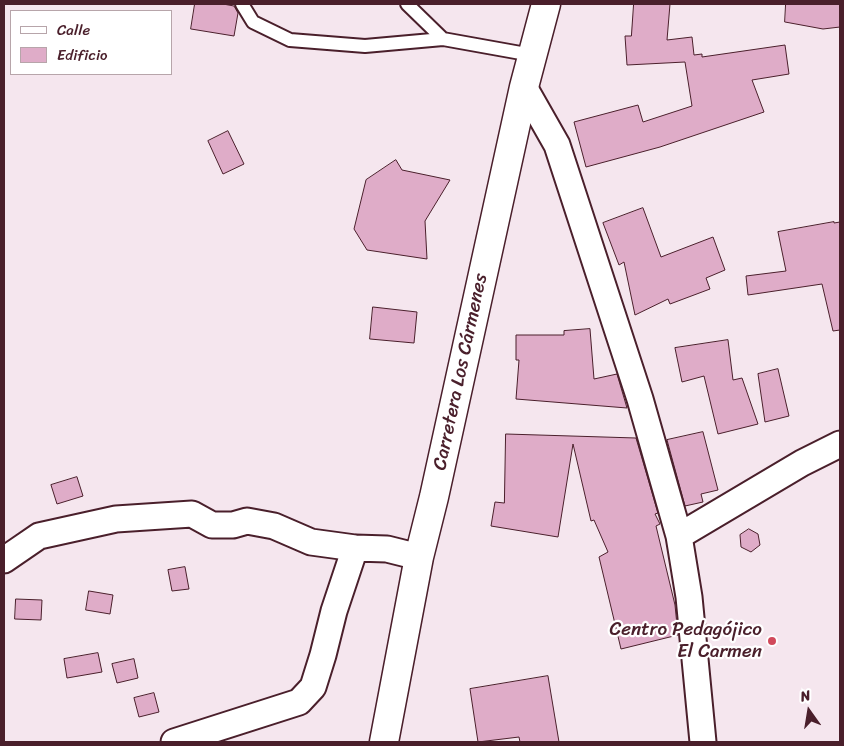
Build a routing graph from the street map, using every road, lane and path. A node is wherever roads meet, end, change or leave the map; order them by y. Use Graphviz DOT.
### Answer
graph roads {
  1 [pos="242,4"];
  2 [pos="406,4"];
  3 [pos="546,4"];
  4 [pos="443,39"];
  5 [pos="532,55"];
  6 [pos="524,87"];
  7 [pos="840,444"];
  8 [pos="679,536"];
  9 [pos="354,548"];
  10 [pos="419,557"];
  11 [pos="4,560"];
  12 [pos="174,742"];
  13 [pos="384,742"];
  14 [pos="703,742"];
  1 -- 4 [label="lane"];
  2 -- 4 [label="lane"];
  3 -- 5 [label="main road, Carretera Los Cármenes"];
  4 -- 5 [label="lane"];
  5 -- 6 [label="main road, Carretera Los Cármenes"];
  6 -- 8 [label="street"];
  6 -- 10 [label="main road, Carretera Los Cármenes"];
  7 -- 8 [label="street"];
  8 -- 14 [label="street"];
  9 -- 10 [label="street"];
  9 -- 11 [label="street"];
  9 -- 12 [label="street"];
  10 -- 13 [label="main road, Carretera Los Cármenes"];
}
